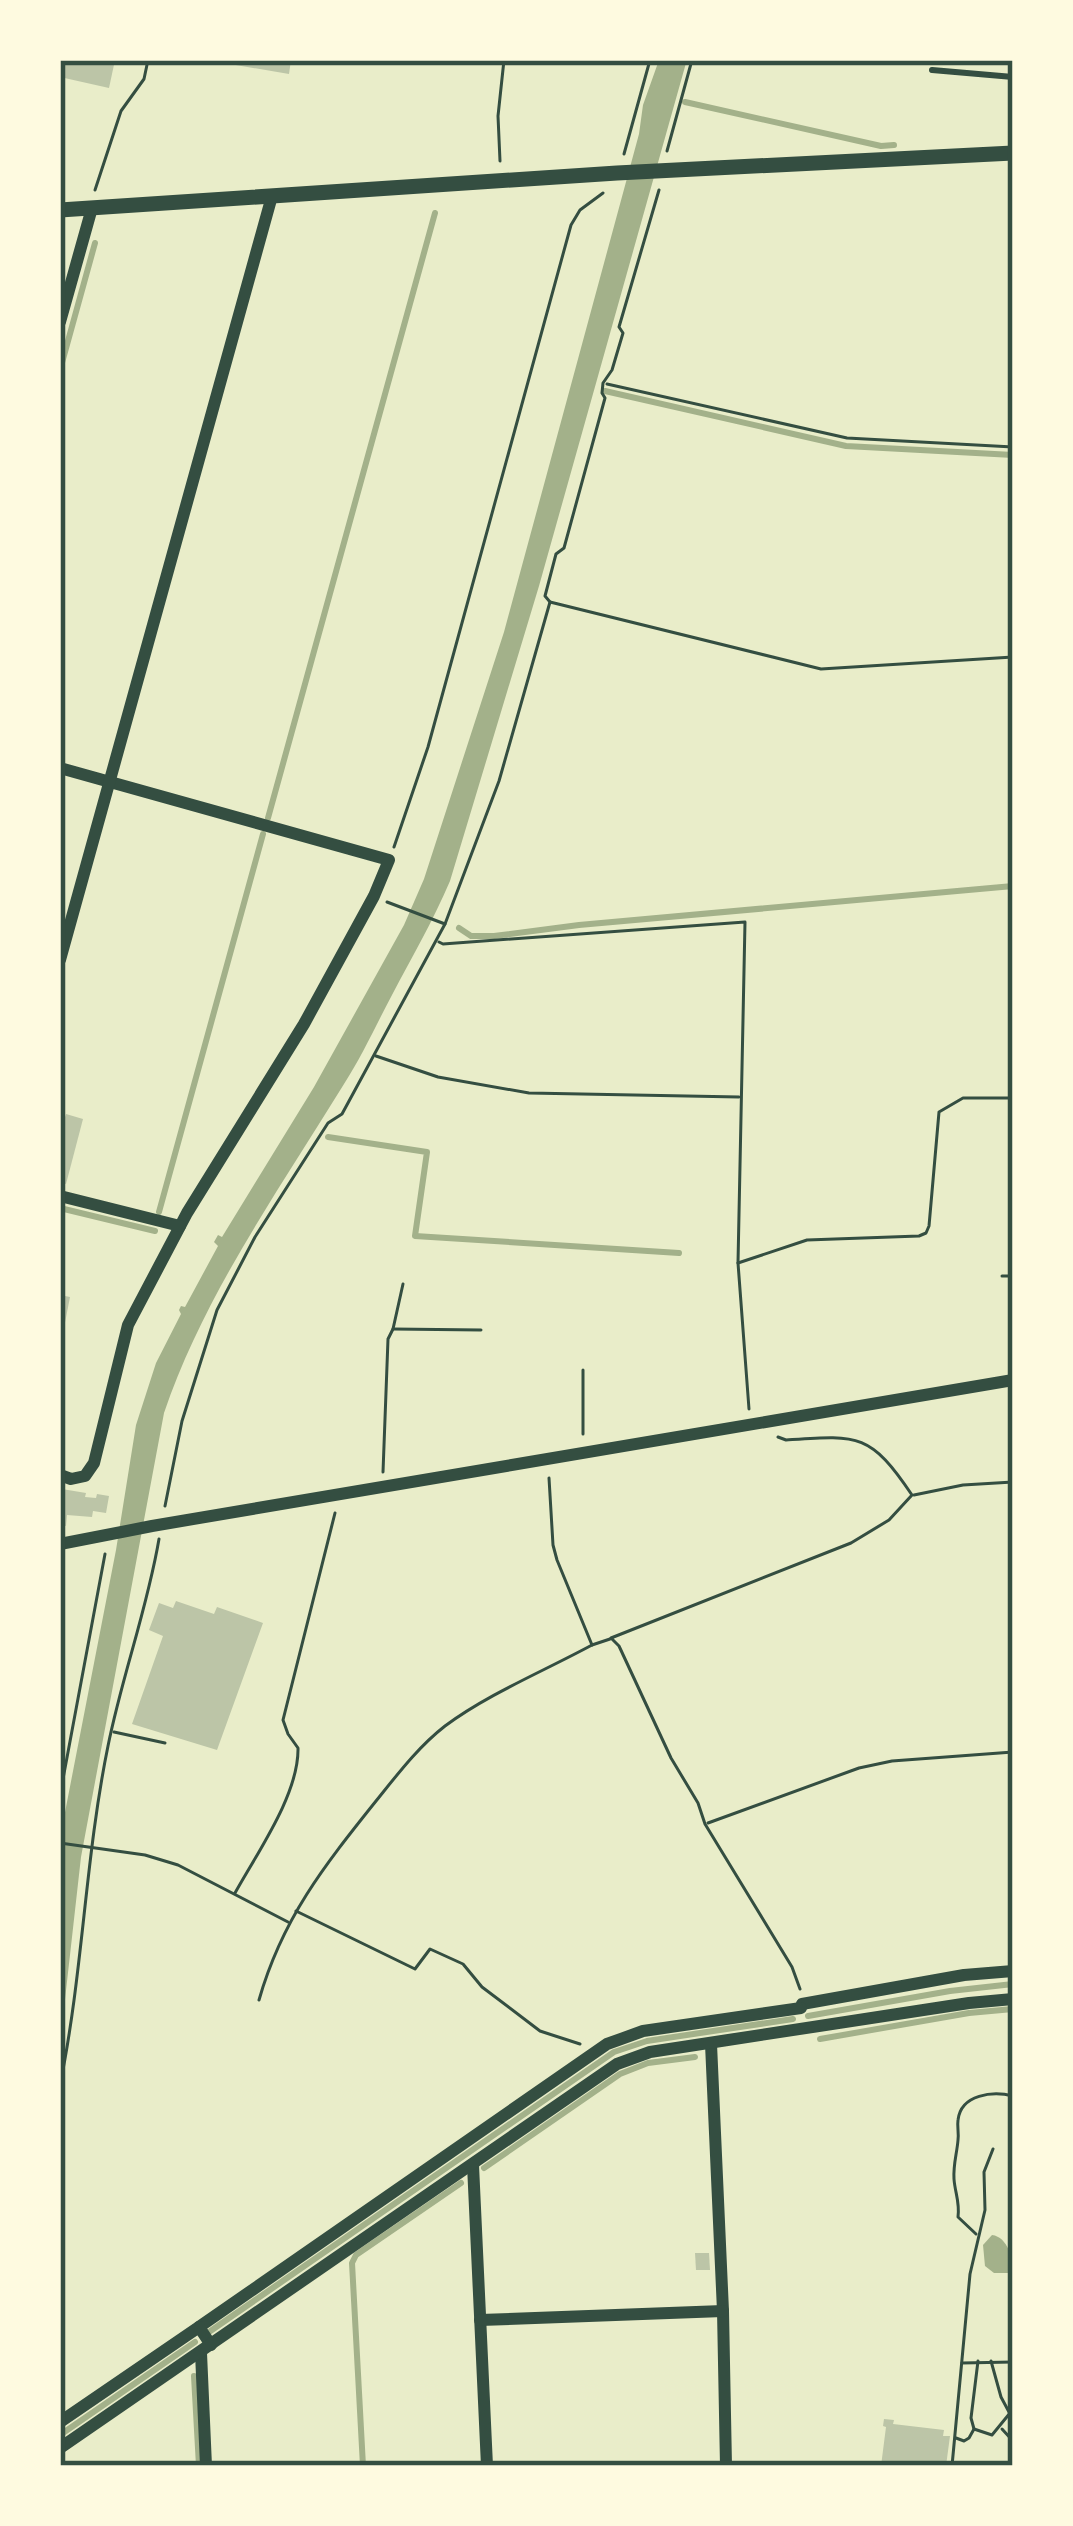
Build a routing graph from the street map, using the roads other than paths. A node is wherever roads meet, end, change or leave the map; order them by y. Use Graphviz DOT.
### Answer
graph roads {
  1 [pos="932,70"];
  2 [pos="1013,77"];
  3 [pos="1013,153"];
  4 [pos="272,196"];
  5 [pos="92,208"];
  6 [pos="60,210"];
  7 [pos="60,322"];
  8 [pos="60,768"];
  9 [pos="110,782"];
  10 [pos="60,960"];
  11 [pos="60,1196"];
  12 [pos="180,1226"];
  13 [pos="1013,1380"];
  14 [pos="60,1475"];
  15 [pos="60,1544"];
  16 [pos="1013,1971"];
  17 [pos="1013,1999"];
  18 [pos="802,2003"];
  19 [pos="804,2029"];
  20 [pos="710,2044"];
  21 [pos="473,2165"];
  22 [pos="723,2311"];
  23 [pos="480,2320"];
  24 [pos="199,2327"];
  25 [pos="206,2349"];
  26 [pos="60,2422"];
  27 [pos="60,2447"];
  28 [pos="206,2466"];
  29 [pos="487,2466"];
  30 [pos="726,2466"];
  1 -- 2 [label="lane"];
  3 -- 4 [label="street"];
  4 -- 5 [label="street"];
  4 -- 9 [label="street"];
  5 -- 6 [label="street"];
  5 -- 7 [label="street"];
  8 -- 9 [label="street"];
  9 -- 10 [label="street"];
  9 -- 12 [label="street"];
  11 -- 12 [label="street"];
  12 -- 14 [label="street"];
  13 -- 15 [label="street"];
  16 -- 18 [label="street"];
  17 -- 19 [label="street"];
  18 -- 19 [label="street"];
  18 -- 24 [label="street"];
  19 -- 20 [label="street"];
  20 -- 21 [label="street"];
  20 -- 22 [label="street"];
  21 -- 23 [label="street"];
  21 -- 25 [label="street"];
  22 -- 23 [label="street"];
  22 -- 30 [label="street"];
  23 -- 29 [label="street"];
  24 -- 25 [label="street"];
  24 -- 26 [label="street"];
  25 -- 27 [label="street"];
  25 -- 28 [label="street"];
}
